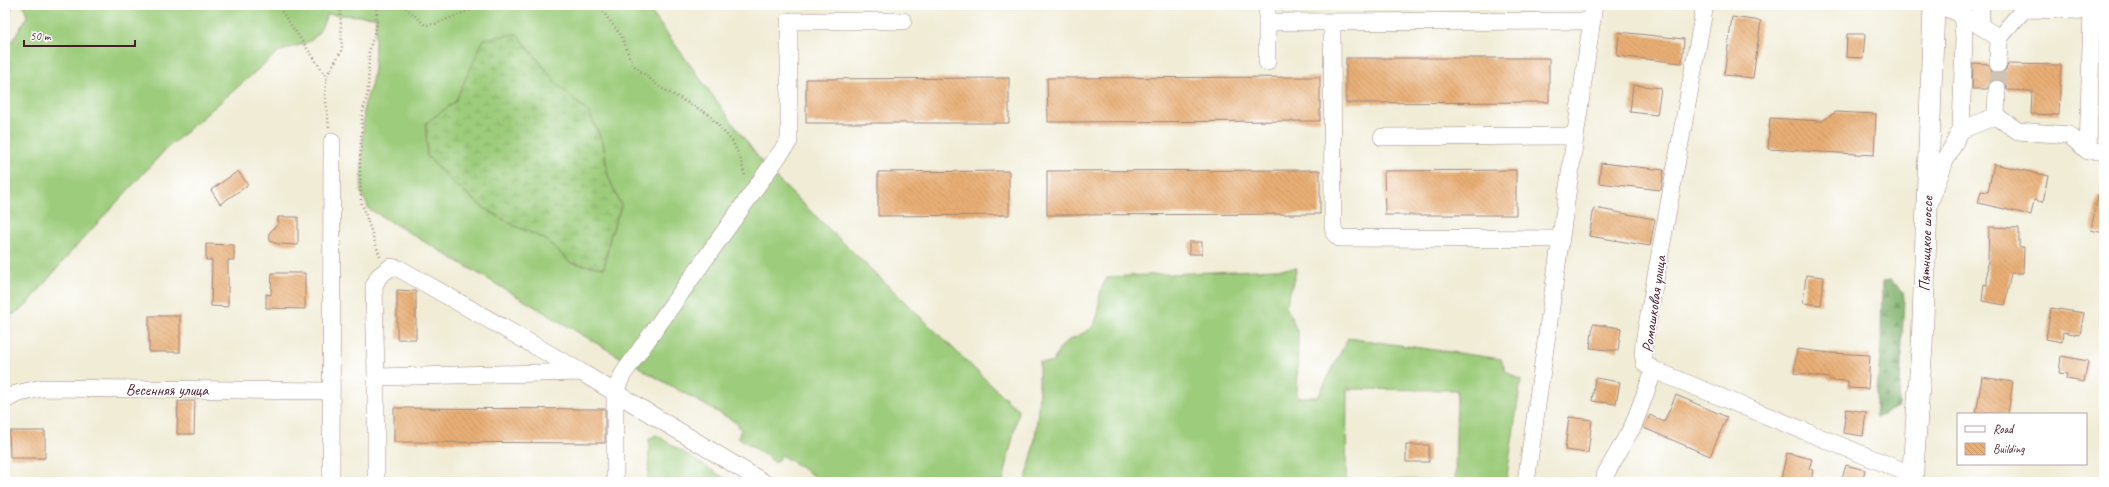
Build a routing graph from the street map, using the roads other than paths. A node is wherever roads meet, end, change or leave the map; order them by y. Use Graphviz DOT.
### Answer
graph roads {
  1 [pos="1267,5"];
  2 [pos="1705,5"];
  3 [pos="1935,5"];
  4 [pos="1981,5"];
  5 [pos="2098,11"];
  6 [pos="1593,13"];
  7 [pos="1962,14"];
  8 [pos="903,21"];
  9 [pos="1267,22"];
  10 [pos="1332,22"];
  11 [pos="1980,26"];
  12 [pos="1999,38"];
  13 [pos="1267,62"];
  14 [pos="1998,64"];
  15 [pos="1997,89"];
  16 [pos="1996,116"];
  17 [pos="1961,130"];
  18 [pos="1575,136"];
  19 [pos="1382,137"];
  20 [pos="332,142"];
  21 [pos="2096,151"];
  22 [pos="1927,212"];
  23 [pos="1560,239"];
  24 [pos="1654,370"];
  25 [pos="581,372"];
  26 [pos="376,377"];
  27 [pos="330,391"];
  28 [pos="615,391"];
  29 [pos="5,400"];
  30 [pos="1605,475"];
  31 [pos="1913,479"];
  32 [pos="331,482"];
  33 [pos="376,482"];
  34 [pos="615,482"];
  35 [pos="763,482"];
  36 [pos="1526,482"];
  1 -- 9 [label="street"];
  2 -- 24 [label="street, Ромашковая улица"];
  3 -- 7 [label="street"];
  3 -- 22 [label="main road, Пятницкое шоссе"];
  4 -- 11 [label="street"];
  5 -- 12 [label="street"];
  5 -- 21 [label="street"];
  6 -- 10 [label="street"];
  6 -- 18 [label="street"];
  7 -- 11 [label="street"];
  7 -- 17 [label="street"];
  8 -- 28 [label="street"];
  9 -- 10 [label="street"];
  9 -- 13 [label="street"];
  10 -- 23 [label="street"];
  11 -- 12 [label="street"];
  12 -- 14 [label="street"];
  15 -- 16 [label="street"];
  16 -- 17 [label="street"];
  16 -- 21 [label="street"];
  17 -- 22 [label="street"];
  18 -- 19 [label="street"];
  18 -- 23 [label="street"];
  20 -- 27 [label="street"];
  22 -- 31 [label="main road, Пятницкое шоссе"];
  23 -- 36 [label="street"];
  24 -- 30 [label="street"];
  24 -- 31 [label="street, Ромашковая улица"];
  25 -- 26 [label="street"];
  25 -- 26 [label="street"];
  25 -- 28 [label="street"];
  26 -- 33 [label="street"];
  27 -- 29 [label="street, Весенняя улица"];
  27 -- 32 [label="street"];
  28 -- 34 [label="street"];
  28 -- 35 [label="street"];
}
